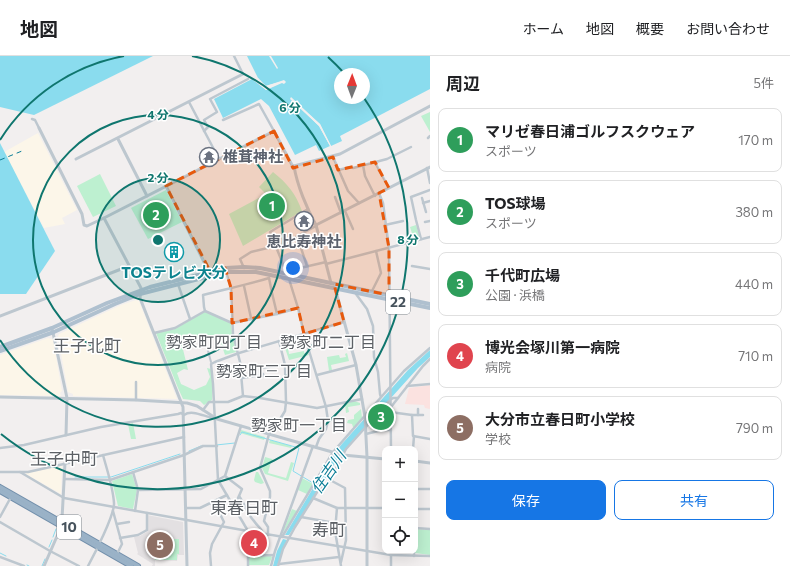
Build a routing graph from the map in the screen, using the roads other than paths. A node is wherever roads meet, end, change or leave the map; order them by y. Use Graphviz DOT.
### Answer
graph roads {
  1 [pos="234,56"];
  2 [pos="243,74"];
  3 [pos="248,79"];
  4 [pos="189,102"];
  5 [pos="430,106"];
  6 [pos="32,119"];
  7 [pos="223,120"];
  8 [pos="39,128"];
  9 [pos="274,130"];
  10 [pos="204,131"];
  11 [pos="118,139"];
  12 [pos="411,147"];
  13 [pos="333,156"];
  14 [pos="76,159"];
  15 [pos="219,159"];
  16 [pos="375,162"];
  17 [pos="294,166"];
  18 [pos="362,166"];
  19 [pos="429,168"];
  20 [pos="338,170"];
  21 [pos="430,183"];
  22 [pos="166,186"];
  23 [pos="389,188"];
  24 [pos="430,190"];
  25 [pos="379,193"];
  26 [pos="147,196"];
  27 [pos="375,196"];
  28 [pos="335,197"];
  29 [pos="422,198"];
  30 [pos="430,201"];
  31 [pos="359,203"];
  32 [pos="423,203"];
  33 [pos="308,209"];
  34 [pos="343,212"];
  35 [pos="426,212"];
  36 [pos="104,218"];
  37 [pos="430,221"];
  38 [pos="404,222"];
  39 [pos="425,222"];
  40 [pos="316,226"];
  41 [pos="385,226"];
  42 [pos="353,230"];
  43 [pos="297,236"];
  44 [pos="430,237"];
  45 [pos="292,239"];
  46 [pos="421,239"];
  47 [pos="276,246"];
  48 [pos="389,248"];
  49 [pos="376,251"];
  50 [pos="326,263"];
  51 [pos="130,266"];
  52 [pos="307,266"];
  53 [pos="412,266"];
  54 [pos="244,269"];
  55 [pos="430,269"];
  56 [pos="226,272"];
  57 [pos="287,272"];
  58 [pos="210,273"];
  59 [pos="269,276"];
  60 [pos="289,279"];
  61 [pos="331,283"];
  62 [pos="178,284"];
  63 [pos="244,286"];
  64 [pos="231,288"];
  65 [pos="335,288"];
  66 [pos="140,292"];
  67 [pos="354,292"];
  68 [pos="372,292"];
  69 [pos="389,298"];
  70 [pos="430,304"];
  71 [pos="298,308"];
  72 [pos="430,308"];
  73 [pos="205,311"];
  74 [pos="277,314"];
  75 [pos="0,316"];
  76 [pos="251,318"];
  77 [pos="190,319"];
  78 [pos="344,322"];
  79 [pos="232,323"];
  80 [pos="53,330"];
  81 [pos="154,333"];
  82 [pos="304,334"];
  83 [pos="279,341"];
  84 [pos="0,347"];
  85 [pos="208,347"];
  86 [pos="430,348"];
  87 [pos="0,351"];
  88 [pos="238,353"];
  89 [pos="430,359"];
  90 [pos="211,362"];
  91 [pos="285,365"];
  92 [pos="356,365"];
  93 [pos="317,375"];
  94 [pos="242,378"];
  95 [pos="136,382"];
  96 [pos="430,384"];
  97 [pos="406,386"];
  98 [pos="390,388"];
  99 [pos="243,396"];
  100 [pos="0,397"];
  101 [pos="381,397"];
  102 [pos="67,398"];
  103 [pos="398,398"];
  104 [pos="136,400"];
  105 [pos="362,400"];
  106 [pos="390,400"];
  107 [pos="181,402"];
  108 [pos="214,402"];
  109 [pos="286,402"];
  110 [pos="326,407"];
  111 [pos="390,407"];
  112 [pos="203,410"];
  113 [pos="418,410"];
  114 [pos="390,412"];
  115 [pos="184,415"];
  116 [pos="412,415"];
  117 [pos="418,415"];
  118 [pos="423,415"];
  119 [pos="365,416"];
  120 [pos="215,418"];
  121 [pos="241,426"];
  122 [pos="366,427"];
  123 [pos="391,430"];
  124 [pos="270,434"];
  125 [pos="366,434"];
  126 [pos="66,435"];
  127 [pos="414,436"];
  128 [pos="184,437"];
  129 [pos="430,439"];
  130 [pos="217,446"];
  131 [pos="391,446"];
  132 [pos="413,446"];
  133 [pos="314,447"];
  134 [pos="0,448"];
  135 [pos="333,452"];
  136 [pos="103,455"];
  137 [pos="184,455"];
  138 [pos="343,455"];
  139 [pos="367,457"];
  140 [pos="382,459"];
  141 [pos="418,462"];
  142 [pos="65,463"];
  143 [pos="430,463"];
  144 [pos="0,472"];
  145 [pos="20,472"];
  146 [pos="133,472"];
  147 [pos="226,476"];
  148 [pos="65,479"];
  149 [pos="110,480"];
  150 [pos="218,480"];
  151 [pos="330,480"];
  152 [pos="0,487"];
  153 [pos="185,489"];
  154 [pos="418,489"];
  155 [pos="430,489"];
  156 [pos="138,490"];
  157 [pos="0,491"];
  158 [pos="227,495"];
  159 [pos="239,496"];
  160 [pos="11,497"];
  161 [pos="64,498"];
  162 [pos="313,498"];
  163 [pos="214,502"];
  164 [pos="234,506"];
  165 [pos="186,508"];
  166 [pos="337,508"];
  167 [pos="346,508"];
  168 [pos="368,508"];
  169 [pos="382,508"];
  170 [pos="114,509"];
  171 [pos="418,509"];
  172 [pos="430,510"];
  173 [pos="135,511"];
  174 [pos="147,513"];
  175 [pos="0,517"];
  176 [pos="301,518"];
  177 [pos="186,520"];
  178 [pos="0,522"];
  179 [pos="129,522"];
  180 [pos="335,523"];
  181 [pos="61,524"];
  182 [pos="116,524"];
  183 [pos="222,527"];
  184 [pos="418,528"];
  185 [pos="430,529"];
  186 [pos="248,532"];
  187 [pos="263,534"];
  188 [pos="268,535"];
  189 [pos="285,537"];
  190 [pos="120,538"];
  191 [pos="99,546"];
  192 [pos="338,546"];
  193 [pos="345,547"];
  194 [pos="50,551"];
  195 [pos="368,551"];
  196 [pos="117,554"];
  197 [pos="391,555"];
  198 [pos="0,556"];
  199 [pos="248,556"];
  200 [pos="274,556"];
  201 [pos="414,556"];
  202 [pos="430,556"];
  203 [pos="339,557"];
  204 [pos="341,562"];
  205 [pos="278,565"];
  206 [pos="24,566"];
  207 [pos="44,566"];
  208 [pos="79,566"];
  209 [pos="88,566"];
  210 [pos="131,566"];
  211 [pos="138,566"];
  212 [pos="187,566"];
  213 [pos="211,566"];
  214 [pos="248,566"];
  215 [pos="271,566"];
  216 [pos="341,566"];
  217 [pos="368,566"];
  218 [pos="391,566"];
  1 -- 2 [label="street"];
  2 -- 4 [label="street"];
  3 -- 10 [label="street"];
  4 -- 10 [label="street"];
  4 -- 11 [label="street"];
  5 -- 13 [label="street"];
  6 -- 8 [label="street"];
  7 -- 9 [label="street"];
  8 -- 36 [label="street"];
  9 -- 15 [label="street"];
  9 -- 17 [label="street"];
  10 -- 15 [label="street"];
  11 -- 14 [label="street"];
  11 -- 26 [label="street"];
  12 -- 16 [label="street"];
  13 -- 17 [label="street"];
  13 -- 20 [label="street"];
  15 -- 22 [label="street"];
  16 -- 18 [label="street"];
  16 -- 23 [label="street"];
  17 -- 33 [label="street"];
  18 -- 20 [label="street"];
  18 -- 27 [label="street"];
  19 -- 21 [label="street"];
  19 -- 23 [label="street"];
  20 -- 31 [label="street"];
  22 -- 26 [label="street"];
  22 -- 58 [label="street"];
  23 -- 25 [label="street"];
  24 -- 46 [label="street"];
  25 -- 27 [label="street"];
  25 -- 41 [label="street"];
  26 -- 36 [label="street"];
  27 -- 31 [label="street"];
  28 -- 34 [label="street"];
  29 -- 32 [label="street"];
  30 -- 32 [label="street"];
  31 -- 34 [label="street"];
  32 -- 35 [label="street"];
  33 -- 40 [label="street"];
  33 -- 47 [label="street"];
  34 -- 40 [label="street"];
  34 -- 42 [label="street"];
  36 -- 51 [label="street"];
  37 -- 39 [label="street"];
  38 -- 41 [label="street"];
  40 -- 43 [label="street"];
  40 -- 50 [label="street"];
  41 -- 48 [label="street"];
  43 -- 45 [label="street"];
  43 -- 52 [label="street"];
  44 -- 46 [label="street"];
  46 -- 48 [label="street"];
  47 -- 54 [label="street"];
  47 -- 57 [label="street"];
  48 -- 49 [label="street"];
  48 -- 69 [label="street"];
  49 -- 50 [label="street"];
  49 -- 68 [label="street"];
  50 -- 52 [label="street"];
  50 -- 61 [label="street"];
  51 -- 66 [label="street"];
  51 -- 75 [label="street"];
  52 -- 57 [label="street"];
  53 -- 55 [label="street"];
  54 -- 56 [label="main road, 22"];
  54 -- 57 [label="main road, 22"];
  54 -- 58 [label="main road, 22"];
  54 -- 59 [label="main road, 22"];
  56 -- 58 [label="main road, 22"];
  56 -- 64 [label="street"];
  57 -- 61 [label="main road, 22"];
  58 -- 62 [label="main road, 22"];
  58 -- 66 [label="main road, 22"];
  59 -- 60 [label="main road, 22"];
  59 -- 63 [label="street"];
  59 -- 74 [label="street"];
  60 -- 65 [label="main road, 22"];
  60 -- 71 [label="street"];
  61 -- 65 [label="street"];
  61 -- 68 [label="main road, 22"];
  62 -- 66 [label="main road, 22"];
  62 -- 77 [label="street"];
  63 -- 64 [label="street"];
  63 -- 76 [label="street"];
  64 -- 73 [label="street"];
  64 -- 79 [label="street"];
  65 -- 67 [label="main road, 22"];
  65 -- 78 [label="street"];
  66 -- 80 [label="main road, 22"];
  66 -- 81 [label="street"];
  67 -- 69 [label="main road, 22"];
  67 -- 101 [label="street"];
  68 -- 69 [label="main road, 22"];
  69 -- 70 [label="main road, 22"];
  69 -- 72 [label="main road, 22"];
  69 -- 98 [label="street"];
  71 -- 74 [label="street"];
  71 -- 82 [label="street"];
  73 -- 77 [label="street"];
  73 -- 79 [label="street"];
  74 -- 76 [label="street"];
  76 -- 79 [label="street"];
  77 -- 81 [label="street"];
  78 -- 82 [label="street"];
  78 -- 92 [label="street"];
  79 -- 88 [label="street"];
  80 -- 84 [label="main road, 22"];
  80 -- 87 [label="main road, 22"];
  80 -- 102 [label="street"];
  81 -- 107 [label="street"];
  82 -- 83 [label="street"];
  82 -- 93 [label="street"];
  83 -- 88 [label="street"];
  83 -- 91 [label="street"];
  85 -- 90 [label="street"];
  86 -- 98 [label="street"];
  88 -- 94 [label="street"];
  88 -- 108 [label="street"];
  89 -- 97 [label="street"];
  91 -- 94 [label="street"];
  91 -- 109 [label="street"];
  92 -- 93 [label="street"];
  92 -- 105 [label="street"];
  93 -- 110 [label="street"];
  94 -- 99 [label="street"];
  95 -- 104 [label="street"];
  96 -- 97 [label="street"];
  97 -- 103 [label="street"];
  98 -- 101 [label="street"];
  98 -- 106 [label="street"];
  99 -- 108 [label="street"];
  99 -- 109 [label="street"];
  100 -- 102 [label="street"];
  101 -- 119 [label="street"];
  102 -- 104 [label="street"];
  102 -- 126 [label="street"];
  103 -- 106 [label="street"];
  103 -- 111 [label="street"];
  104 -- 107 [label="street"];
  105 -- 110 [label="street"];
  105 -- 119 [label="street"];
  106 -- 111 [label="street"];
  106 -- 122 [label="street"];
  107 -- 112 [label="street"];
  107 -- 115 [label="street"];
  108 -- 112 [label="street"];
  108 -- 120 [label="street"];
  109 -- 110 [label="street"];
  109 -- 124 [label="street"];
  110 -- 133 [label="street"];
  111 -- 114 [label="street"];
  112 -- 120 [label="street"];
  113 -- 117 [label="street"];
  114 -- 116 [label="street"];
  114 -- 123 [label="street"];
  115 -- 120 [label="street"];
  115 -- 126 [label="street"];
  115 -- 128 [label="street"];
  116 -- 117 [label="street"];
  116 -- 127 [label="street"];
  117 -- 118 [label="street"];
  119 -- 122 [label="street"];
  119 -- 135 [label="street"];
  120 -- 121 [label="street"];
  120 -- 130 [label="street"];
  121 -- 124 [label="street"];
  121 -- 147 [label="street"];
  122 -- 125 [label="street"];
  122 -- 138 [label="street"];
  123 -- 125 [label="street"];
  123 -- 131 [label="street"];
  124 -- 133 [label="street"];
  124 -- 188 [label="street"];
  125 -- 139 [label="street"];
  126 -- 134 [label="street"];
  127 -- 129 [label="street"];
  127 -- 132 [label="street"];
  128 -- 136 [label="street"];
  128 -- 137 [label="street"];
  130 -- 137 [label="street"];
  130 -- 150 [label="street"];
  133 -- 135 [label="street"];
  133 -- 189 [label="street"];
  135 -- 138 [label="street"];
  135 -- 189 [label="street"];
  136 -- 142 [label="street"];
  136 -- 149 [label="street"];
  137 -- 146 [label="street"];
  137 -- 153 [label="street"];
  138 -- 139 [label="street"];
  138 -- 151 [label="street"];
  139 -- 140 [label="street"];
  139 -- 168 [label="street"];
  141 -- 143 [label="street"];
  142 -- 145 [label="street"];
  142 -- 148 [label="street"];
  144 -- 145 [label="street"];
  145 -- 161 [label="street"];
  146 -- 149 [label="street"];
  146 -- 156 [label="street"];
  147 -- 150 [label="street"];
  147 -- 159 [label="street"];
  148 -- 149 [label="street"];
  148 -- 161 [label="street"];
  149 -- 170 [label="street"];
  150 -- 153 [label="street"];
  150 -- 158 [label="street"];
  151 -- 162 [label="street"];
  151 -- 167 [label="street"];
  152 -- 181 [label="highway, 10"];
  153 -- 156 [label="street"];
  153 -- 165 [label="street"];
  154 -- 155 [label="street"];
  156 -- 173 [label="street"];
  157 -- 160 [label="highway, 10"];
  158 -- 163 [label="street"];
  158 -- 164 [label="street"];
  159 -- 164 [label="street"];
  159 -- 187 [label="street"];
  160 -- 175 [label="street"];
  160 -- 181 [label="highway, 10"];
  161 -- 170 [label="street"];
  161 -- 181 [label="street"];
  162 -- 166 [label="street"];
  162 -- 176 [label="street"];
  163 -- 165 [label="street"];
  163 -- 183 [label="street"];
  164 -- 186 [label="street"];
  165 -- 177 [label="street"];
  166 -- 167 [label="street"];
  166 -- 180 [label="street"];
  167 -- 168 [label="street"];
  167 -- 193 [label="street"];
  168 -- 169 [label="street"];
  168 -- 195 [label="street"];
  170 -- 173 [label="street"];
  170 -- 182 [label="street"];
  170 -- 191 [label="street"];
  171 -- 172 [label="street"];
  173 -- 174 [label="street"];
  174 -- 177 [label="street"];
  174 -- 190 [label="street"];
  176 -- 180 [label="street"];
  176 -- 189 [label="street"];
  177 -- 183 [label="street"];
  177 -- 212 [label="street"];
  178 -- 194 [label="street"];
  179 -- 182 [label="street"];
  180 -- 192 [label="street"];
  181 -- 191 [label="highway, 10"];
  181 -- 194 [label="street"];
  182 -- 190 [label="street"];
  183 -- 186 [label="street"];
  183 -- 213 [label="street"];
  184 -- 185 [label="street"];
  186 -- 187 [label="street"];
  186 -- 199 [label="street"];
  187 -- 188 [label="street"];
  188 -- 189 [label="street"];
  189 -- 192 [label="street"];
  189 -- 200 [label="street"];
  189 -- 205 [label="street"];
  190 -- 196 [label="street"];
  191 -- 196 [label="highway, 10"];
  191 -- 209 [label="street"];
  191 -- 210 [label="highway, 10"];
  192 -- 193 [label="street"];
  192 -- 203 [label="street"];
  193 -- 195 [label="street"];
  193 -- 204 [label="street"];
  194 -- 207 [label="street"];
  194 -- 208 [label="street"];
  195 -- 197 [label="street"];
  195 -- 217 [label="street"];
  196 -- 211 [label="highway, 10"];
  197 -- 201 [label="street"];
  197 -- 218 [label="street"];
  198 -- 206 [label="street"];
  199 -- 200 [label="street"];
  199 -- 214 [label="street"];
  200 -- 215 [label="street"];
  201 -- 202 [label="street"];
  203 -- 204 [label="street"];
  203 -- 205 [label="street"];
  204 -- 216 [label="street"];
}
